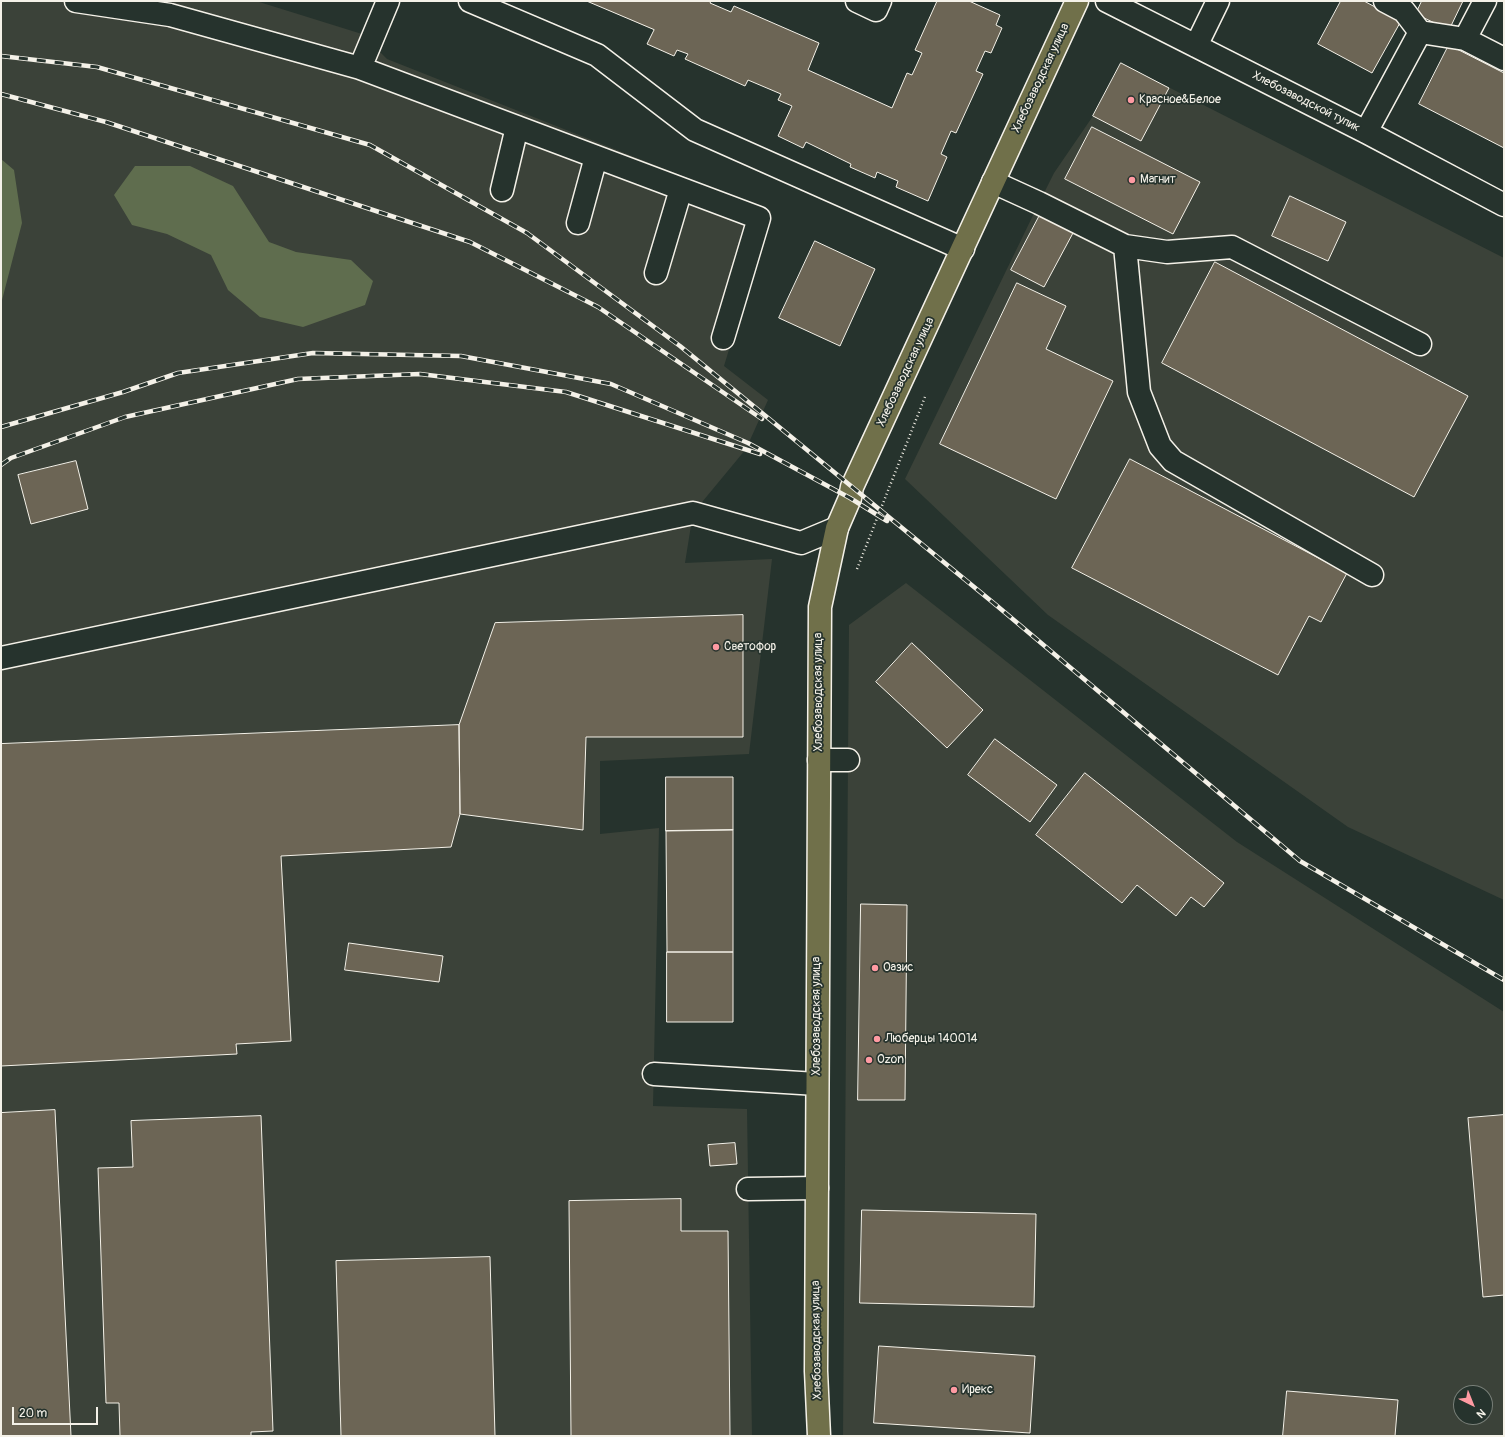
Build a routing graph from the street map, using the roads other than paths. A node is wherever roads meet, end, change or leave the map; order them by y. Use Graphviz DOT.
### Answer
graph roads {
  1 [pos="76,1"];
  2 [pos="388,1"];
  3 [pos="470,1"];
  4 [pos="857,1"];
  5 [pos="880,1"];
  6 [pos="1077,1"];
  7 [pos="1108,1"];
  8 [pos="1218,1"];
  9 [pos="1385,1"];
  10 [pos="1485,1"];
  11 [pos="1420,32"];
  12 [pos="1466,39"];
  13 [pos="1196,46"];
  14 [pos="1504,59"];
  15 [pos="360,68"];
  16 [pos="517,127"];
  17 [pos="1366,132"];
  18 [pos="596,157"];
  19 [pos="993,182"];
  20 [pos="681,189"];
  21 [pos="502,190"];
  22 [pos="1504,204"];
  23 [pos="578,223"];
  24 [pos="1125,246"];
  25 [pos="963,249"];
  26 [pos="656,273"];
  27 [pos="723,338"];
  28 [pos="1420,344"];
  29 [pos="837,528"];
  30 [pos="1372,575"];
  31 [pos="1,658"];
  32 [pos="819,760"];
  33 [pos="848,760"];
  34 [pos="654,1074"];
  35 [pos="817,1084"];
  36 [pos="817,1188"];
  37 [pos="748,1189"];
  38 [pos="819,1436"];
  1 -- 15 [label="street"];
  2 -- 15 [label="street"];
  3 -- 25 [label="street"];
  4 -- 5 [label="street"];
  6 -- 19 [label="main road, Хлебозаводская улица"];
  7 -- 13 [label="street, Хлебозаводской тупик"];
  8 -- 13 [label="street"];
  9 -- 11 [label="street"];
  10 -- 12 [label="street"];
  11 -- 12 [label="street"];
  11 -- 17 [label="street"];
  12 -- 14 [label="street"];
  13 -- 17 [label="street, Хлебозаводской тупик"];
  15 -- 16 [label="street"];
  16 -- 18 [label="street"];
  16 -- 21 [label="street"];
  17 -- 22 [label="street, Хлебозаводской тупик"];
  18 -- 20 [label="street"];
  18 -- 23 [label="street"];
  19 -- 24 [label="street"];
  19 -- 25 [label="main road, Хлебозаводская улица"];
  20 -- 26 [label="street"];
  20 -- 27 [label="street"];
  24 -- 28 [label="street"];
  24 -- 30 [label="street"];
  25 -- 29 [label="main road, Хлебозаводская улица"];
  29 -- 31 [label="street"];
  29 -- 32 [label="main road, Хлебозаводская улица"];
  32 -- 33 [label="street"];
  32 -- 35 [label="main road, Хлебозаводская улица"];
  34 -- 35 [label="street"];
  35 -- 36 [label="main road, Хлебозаводская улица"];
  36 -- 37 [label="street"];
  36 -- 38 [label="main road, Хлебозаводская улица"];
}
